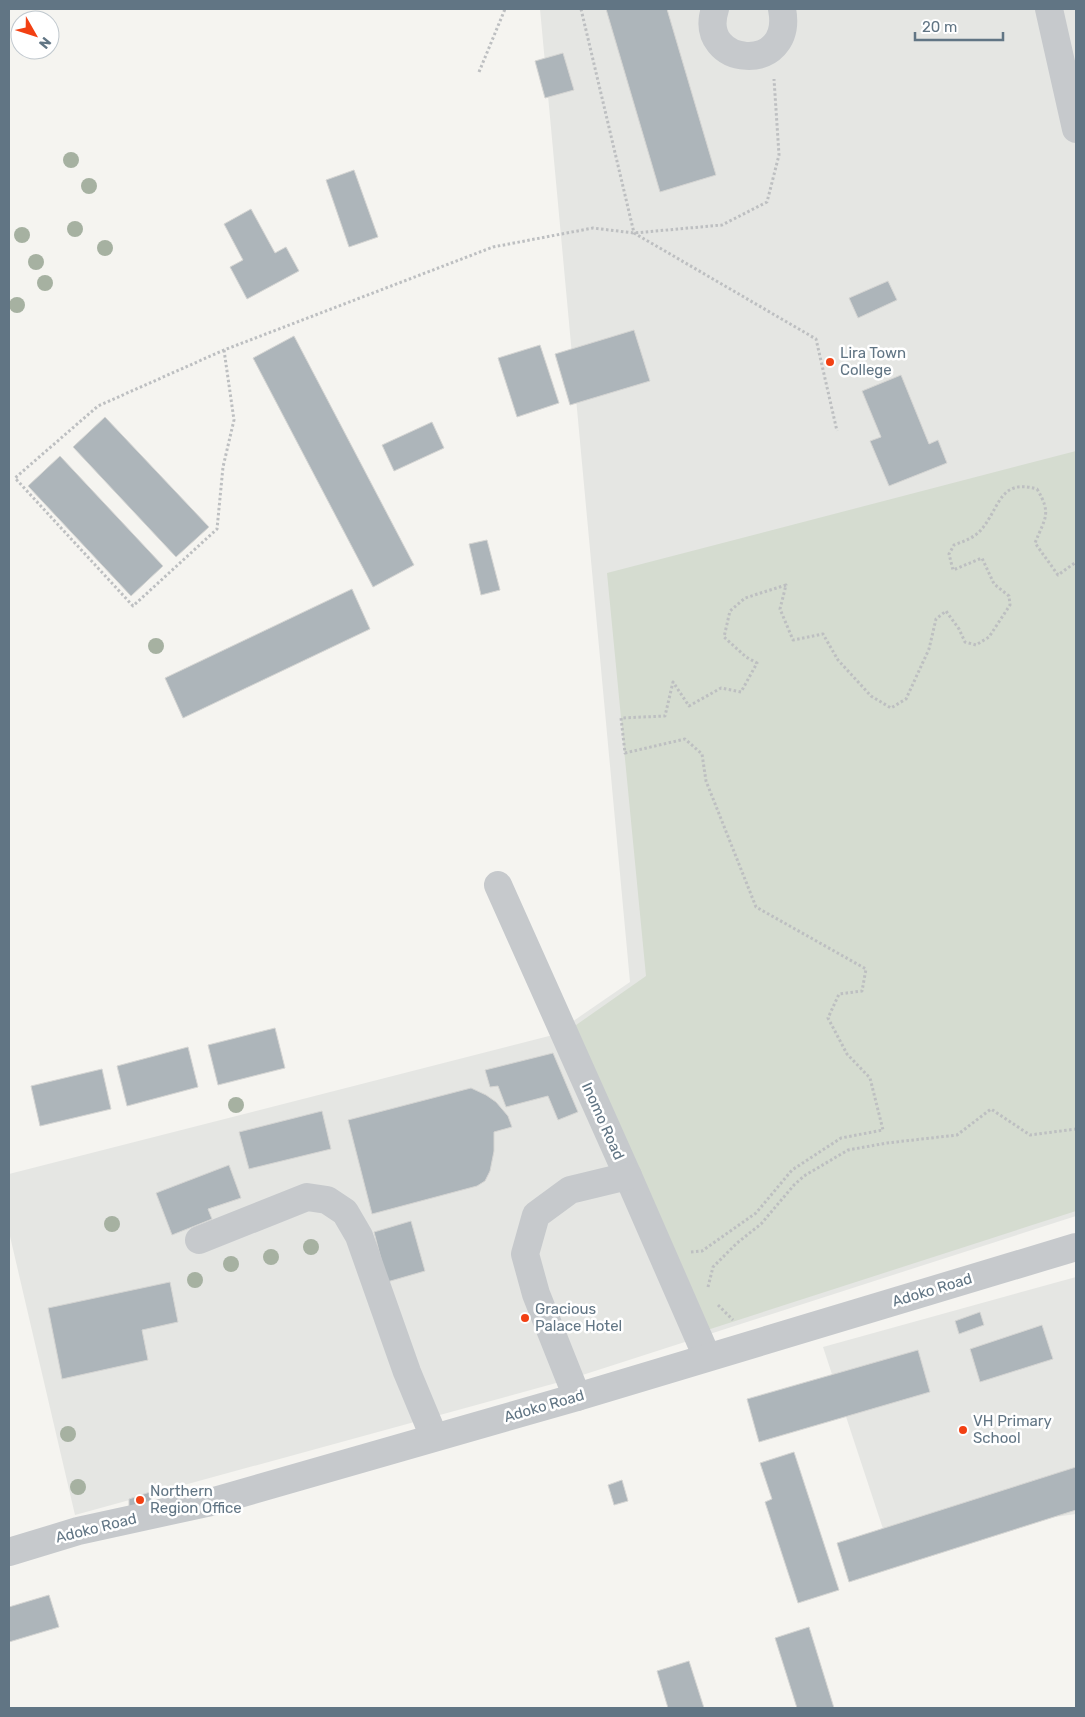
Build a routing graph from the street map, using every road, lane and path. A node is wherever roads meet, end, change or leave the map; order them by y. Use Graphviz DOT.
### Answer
graph roads {
  1 [pos="505,9"];
  2 [pos="581,9"];
  3 [pos="715,9"];
  4 [pos="782,9"];
  5 [pos="1049,9"];
  6 [pos="772,48"];
  7 [pos="479,72"];
  8 [pos="1076,129"];
  9 [pos="634,233"];
  10 [pos="224,350"];
  11 [pos="837,431"];
  12 [pos="1076,562"];
  13 [pos="498,885"];
  14 [pos="1076,1129"];
  15 [pos="628,1176"];
  16 [pos="199,1240"];
  17 [pos="1076,1247"];
  18 [pos="684,1252"];
  19 [pos="706,1294"];
  20 [pos="713,1301"];
  21 [pos="726,1324"];
  22 [pos="706,1358"];
  23 [pos="577,1397"];
  24 [pos="434,1437"];
  25 [pos="9,1552"];
  1 -- 7 [label="path"];
  2 -- 9 [label="path"];
  3 -- 6 [label="street"];
  4 -- 6 [label="street"];
  5 -- 8 [label="street"];
  6 -- 9 [label="path"];
  9 -- 10 [label="path"];
  9 -- 11 [label="path"];
  10 -- 10 [label="path"];
  12 -- 18 [label="path"];
  13 -- 15 [label="street, Inomo Road"];
  14 -- 19 [label="path"];
  15 -- 22 [label="street, Inomo Road"];
  15 -- 23 [label="street"];
  16 -- 24 [label="street"];
  17 -- 22 [label="street, Adoko Road"];
  20 -- 21 [label="path"];
  22 -- 23 [label="street, Adoko Road"];
  23 -- 24 [label="street, Adoko Road"];
  24 -- 25 [label="street, Adoko Road"];
}
